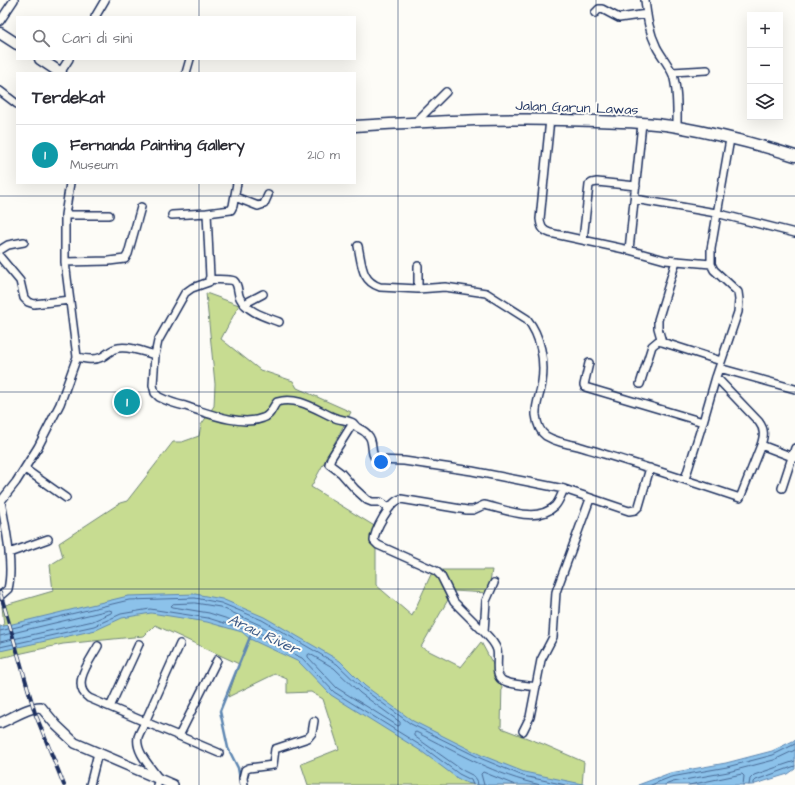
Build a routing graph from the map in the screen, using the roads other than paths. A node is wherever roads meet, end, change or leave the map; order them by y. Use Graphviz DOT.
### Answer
graph roads {
  1 [pos="14,0"];
  2 [pos="105,0"];
  3 [pos="645,0"];
  4 [pos="595,13"];
  5 [pos="647,14"];
  6 [pos="95,16"];
  7 [pos="0,21"];
  8 [pos="0,33"];
  9 [pos="16,43"];
  10 [pos="42,60"];
  11 [pos="68,60"];
  12 [pos="190,60"];
  13 [pos="707,70"];
  14 [pos="60,72"];
  15 [pos="62,72"];
  16 [pos="186,72"];
  17 [pos="672,72"];
  18 [pos="0,91"];
  19 [pos="446,92"];
  20 [pos="16,103"];
  21 [pos="550,119"];
  22 [pos="415,123"];
  23 [pos="642,123"];
  24 [pos="356,126"];
  25 [pos="677,127"];
  26 [pos="730,139"];
  27 [pos="795,156"];
  28 [pos="70,184"];
  29 [pos="237,184"];
  30 [pos="636,186"];
  31 [pos="268,195"];
  32 [pos="235,197"];
  33 [pos="634,199"];
  34 [pos="141,207"];
  35 [pos="207,213"];
  36 [pos="716,213"];
  37 [pos="108,215"];
  38 [pos="172,215"];
  39 [pos="65,216"];
  40 [pos="795,233"];
  41 [pos="583,240"];
  42 [pos="24,242"];
  43 [pos="358,246"];
  44 [pos="0,250"];
  45 [pos="629,250"];
  46 [pos="0,257"];
  47 [pos="676,261"];
  48 [pos="66,262"];
  49 [pos="711,264"];
  50 [pos="418,266"];
  51 [pos="209,279"];
  52 [pos="418,289"];
  53 [pos="263,294"];
  54 [pos="70,300"];
  55 [pos="244,304"];
  56 [pos="279,322"];
  57 [pos="662,342"];
  58 [pos="155,355"];
  59 [pos="77,357"];
  60 [pos="589,363"];
  61 [pos="720,364"];
  62 [pos="716,377"];
  63 [pos="640,384"];
  64 [pos="795,389"];
  65 [pos="704,422"];
  66 [pos="353,423"];
  67 [pos="761,445"];
  68 [pos="795,448"];
  69 [pos="794,457"];
  70 [pos="650,468"];
  71 [pos="25,469"];
  72 [pos="685,479"];
  73 [pos="782,488"];
  74 [pos="564,490"];
  75 [pos="66,498"];
  76 [pos="590,499"];
  77 [pos="1,501"];
  78 [pos="390,508"];
  79 [pos="48,539"];
  80 [pos="9,553"];
  81 [pos="494,583"];
  82 [pos="0,596"];
  83 [pos="484,632"];
  84 [pos="139,644"];
  85 [pos="180,644"];
  86 [pos="98,646"];
  87 [pos="217,660"];
  88 [pos="536,687"];
  89 [pos="110,707"];
  90 [pos="314,721"];
  91 [pos="145,722"];
  92 [pos="0,723"];
  93 [pos="523,731"];
  94 [pos="179,736"];
  95 [pos="219,753"];
  96 [pos="98,754"];
  97 [pos="158,782"];
  98 [pos="90,785"];
  99 [pos="173,785"];
  100 [pos="244,785"];
  1 -- 7 [label="street"];
  2 -- 6 [label="street"];
  3 -- 5 [label="street"];
  4 -- 5 [label="street"];
  5 -- 17 [label="street"];
  8 -- 9 [label="main road"];
  10 -- 14 [label="main road"];
  11 -- 15 [label="street"];
  12 -- 16 [label="street"];
  13 -- 17 [label="street"];
  17 -- 25 [label="street"];
  18 -- 20 [label="street"];
  19 -- 22 [label="street"];
  21 -- 22 [label="main road, Jalan Garun Lawas"];
  21 -- 23 [label="main road, Jalan Garun Lawas"];
  21 -- 41 [label="street"];
  22 -- 24 [label="main road, Jalan Garun Lawas"];
  23 -- 25 [label="main road, Jalan Garun Lawas"];
  23 -- 30 [label="street"];
  25 -- 26 [label="main road, Jalan Garun Lawas"];
  26 -- 27 [label="main road, Jalan Garun Lawas"];
  26 -- 36 [label="street"];
  28 -- 39 [label="street"];
  29 -- 32 [label="street"];
  30 -- 33 [label="street"];
  30 -- 41 [label="street"];
  31 -- 32 [label="street"];
  32 -- 35 [label="street"];
  33 -- 36 [label="street"];
  33 -- 45 [label="street"];
  34 -- 48 [label="street"];
  35 -- 38 [label="street"];
  35 -- 51 [label="street"];
  36 -- 40 [label="street"];
  36 -- 49 [label="street"];
  37 -- 39 [label="street"];
  39 -- 48 [label="street"];
  41 -- 45 [label="street"];
  42 -- 44 [label="street"];
  43 -- 52 [label="street"];
  45 -- 47 [label="street"];
  46 -- 54 [label="street"];
  47 -- 49 [label="street"];
  47 -- 57 [label="street"];
  48 -- 54 [label="street"];
  49 -- 61 [label="street"];
  50 -- 52 [label="street"];
  51 -- 55 [label="street"];
  51 -- 58 [label="street"];
  52 -- 70 [label="street"];
  53 -- 55 [label="street"];
  54 -- 59 [label="street"];
  55 -- 56 [label="street"];
  57 -- 61 [label="street"];
  57 -- 63 [label="street"];
  58 -- 59 [label="street"];
  58 -- 66 [label="street"];
  59 -- 71 [label="street"];
  60 -- 65 [label="street"];
  61 -- 62 [label="street"];
  61 -- 64 [label="street"];
  62 -- 65 [label="street"];
  62 -- 67 [label="street"];
  65 -- 72 [label="street"];
  66 -- 74 [label="street"];
  66 -- 78 [label="street"];
  67 -- 69 [label="street"];
  67 -- 72 [label="street"];
  68 -- 69 [label="street"];
  69 -- 73 [label="street"];
  70 -- 72 [label="street"];
  70 -- 76 [label="street"];
  71 -- 75 [label="street"];
  71 -- 77 [label="street"];
  74 -- 76 [label="street"];
  74 -- 78 [label="street"];
  76 -- 88 [label="street"];
  77 -- 80 [label="street"];
  78 -- 83 [label="street"];
  79 -- 80 [label="street"];
  80 -- 82 [label="street"];
  81 -- 83 [label="street"];
  83 -- 88 [label="street"];
  84 -- 89 [label="street"];
  85 -- 91 [label="street"];
  86 -- 89 [label="street"];
  87 -- 94 [label="street"];
  88 -- 93 [label="street"];
  89 -- 91 [label="street"];
  90 -- 100 [label="street"];
  91 -- 94 [label="street"];
  91 -- 97 [label="street"];
  92 -- 96 [label="street"];
  94 -- 95 [label="street"];
  96 -- 97 [label="street"];
  96 -- 98 [label="street"];
  97 -- 99 [label="street"];
}
